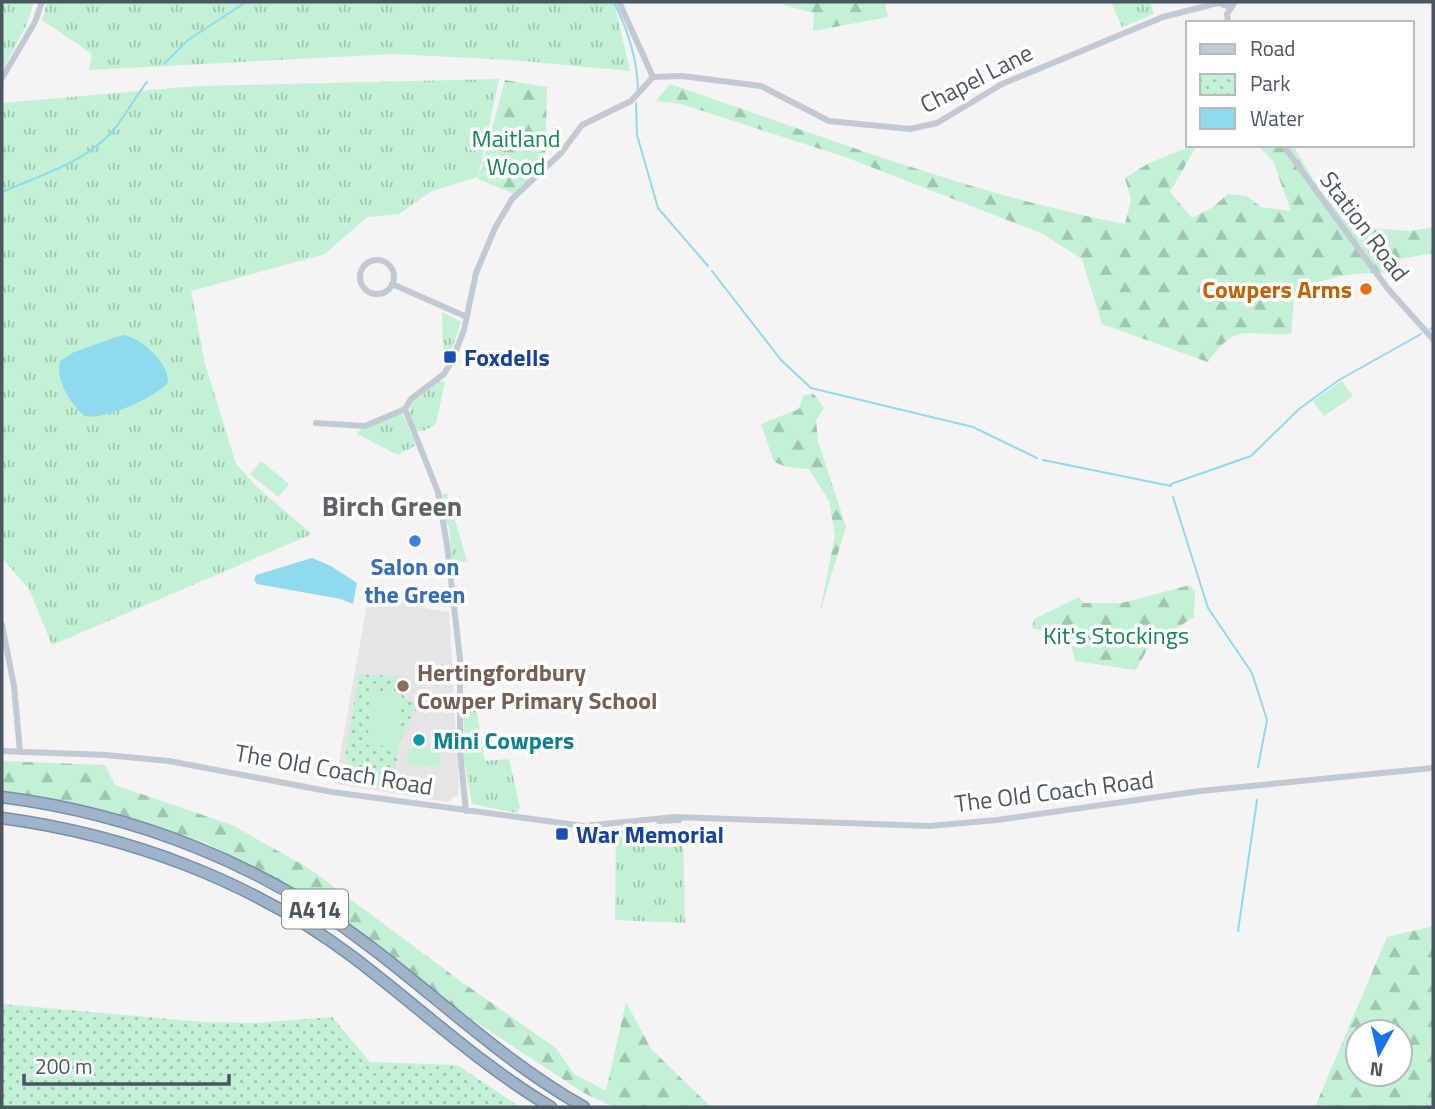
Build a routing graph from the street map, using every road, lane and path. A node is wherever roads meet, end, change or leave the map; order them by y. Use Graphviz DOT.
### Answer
graph roads {
  1 [pos="42,2"];
  2 [pos="619,2"];
  3 [pos="1230,4"];
  4 [pos="653,77"];
  5 [pos="2,78"];
  6 [pos="1284,147"];
  7 [pos="392,284"];
  8 [pos="467,317"];
  9 [pos="1433,339"];
  10 [pos="405,409"];
  11 [pos="316,423"];
  12 [pos="2,625"];
  13 [pos="2,751"];
  14 [pos="20,752"];
  15 [pos="1433,768"];
  16 [pos="2,797"];
  17 [pos="466,811"];
  18 [pos="2,818"];
  19 [pos="551,1107"];
  20 [pos="584,1107"];
  1 -- 5 [label="street"];
  2 -- 4 [label="street"];
  3 -- 4 [label="street, Chapel Lane"];
  4 -- 8 [label="street"];
  6 -- 9 [label="street, Station Road"];
  7 -- 7 [label="street"];
  7 -- 8 [label="street"];
  8 -- 10 [label="street"];
  10 -- 11 [label="street"];
  10 -- 17 [label="street"];
  12 -- 14 [label="street"];
  13 -- 14 [label="street, The Old Coach Road"];
  14 -- 17 [label="street, The Old Coach Road"];
  15 -- 17 [label="street, The Old Coach Road"];
  16 -- 20 [label="highway, A414"];
  18 -- 19 [label="highway, A414"];
}
